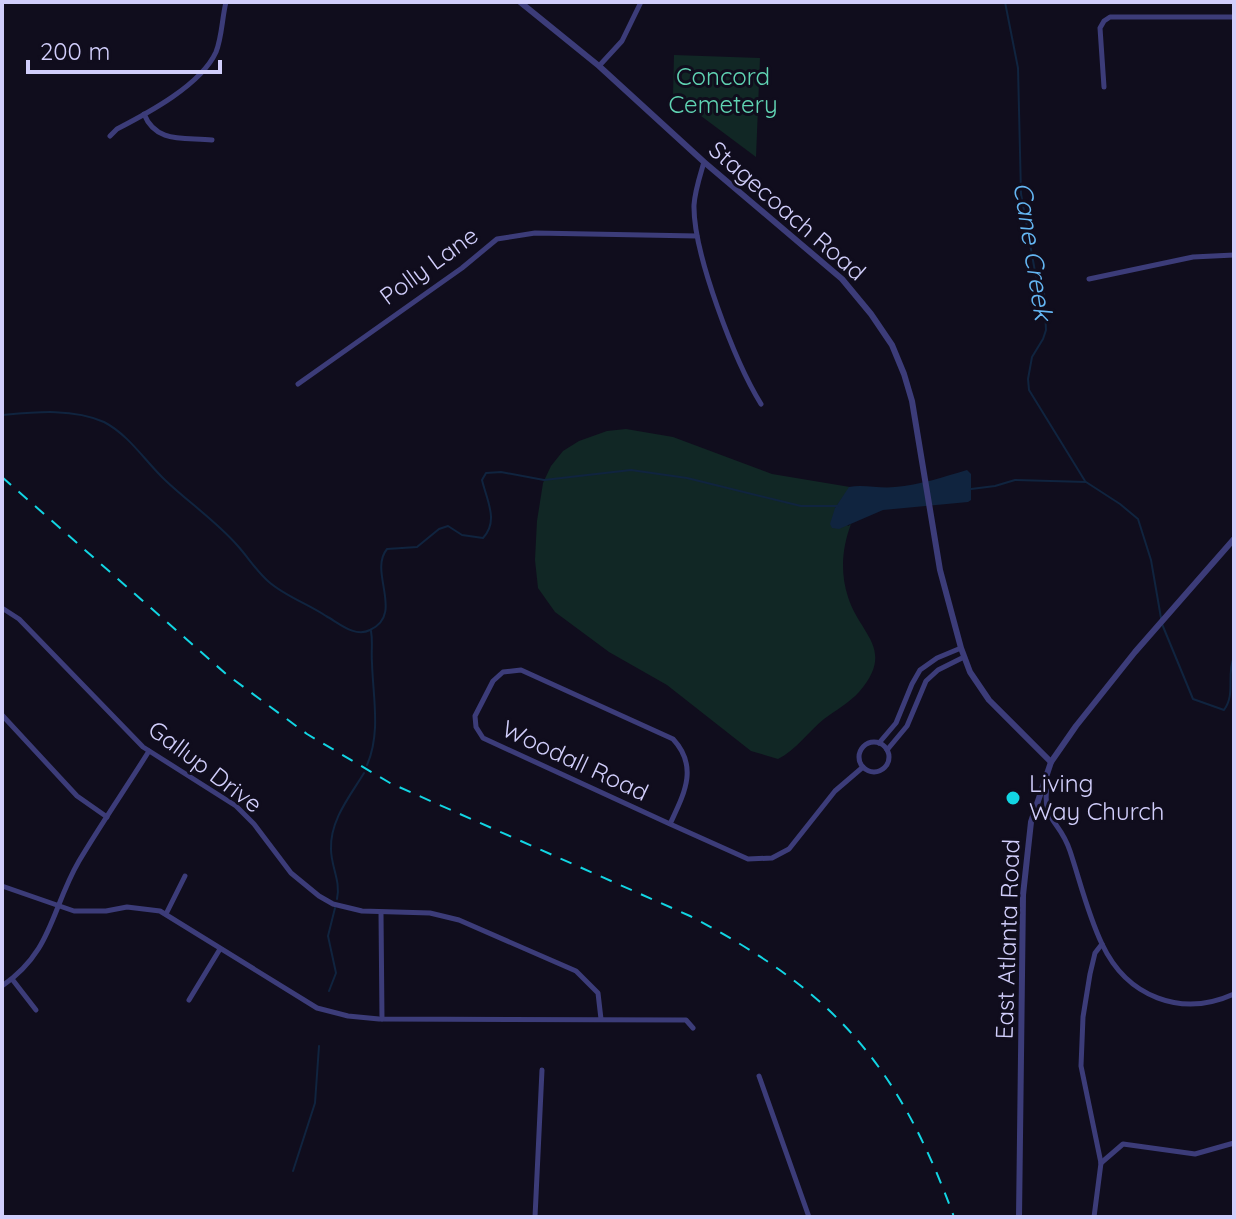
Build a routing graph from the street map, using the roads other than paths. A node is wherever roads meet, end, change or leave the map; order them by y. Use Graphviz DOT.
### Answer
graph roads {
  1 [pos="226,2"];
  2 [pos="520,2"];
  3 [pos="641,2"];
  4 [pos="1234,17"];
  5 [pos="599,66"];
  6 [pos="1104,87"];
  7 [pos="144,114"];
  8 [pos="110,136"];
  9 [pos="212,140"];
  10 [pos="704,162"];
  11 [pos="697,236"];
  12 [pos="1234,255"];
  13 [pos="1089,279"];
  14 [pos="298,384"];
  15 [pos="761,404"];
  16 [pos="1234,539"];
  17 [pos="2,608"];
  18 [pos="961,648"];
  19 [pos="964,657"];
  20 [pos="2,715"];
  21 [pos="879,743"];
  22 [pos="887,750"];
  23 [pos="149,751"];
  24 [pos="1051,762"];
  25 [pos="863,767"];
  26 [pos="107,817"];
  27 [pos="670,824"];
  28 [pos="185,876"];
  29 [pos="2,886"];
  30 [pos="59,907"];
  31 [pos="381,913"];
  32 [pos="166,914"];
  33 [pos="1102,944"];
  34 [pos="220,949"];
  35 [pos="12,979"];
  36 [pos="2,986"];
  37 [pos="1234,994"];
  38 [pos="189,1000"];
  39 [pos="36,1010"];
  40 [pos="382,1019"];
  41 [pos="601,1019"];
  42 [pos="693,1028"];
  43 [pos="542,1070"];
  44 [pos="759,1076"];
  45 [pos="1234,1143"];
  46 [pos="1101,1163"];
  47 [pos="535,1217"];
  48 [pos="809,1217"];
  49 [pos="1019,1217"];
  50 [pos="1094,1217"];
  1 -- 7 [label="street"];
  2 -- 5 [label="street, Stagecoach Road"];
  3 -- 5 [label="street"];
  4 -- 6 [label="street"];
  5 -- 10 [label="street, Stagecoach Road"];
  7 -- 8 [label="street"];
  7 -- 9 [label="street"];
  10 -- 11 [label="street"];
  10 -- 18 [label="street, Stagecoach Road"];
  11 -- 14 [label="street, Polly Lane"];
  11 -- 15 [label="street"];
  12 -- 13 [label="street"];
  16 -- 24 [label="street, East Atlanta Road"];
  17 -- 23 [label="street, Gallup Drive"];
  18 -- 19 [label="street, Stagecoach Road"];
  18 -- 21 [label="street, Woodall Road"];
  19 -- 22 [label="street, Woodall Road"];
  19 -- 24 [label="street, Stagecoach Road"];
  20 -- 26 [label="street"];
  21 -- 22 [label="street"];
  21 -- 25 [label="street, Woodall Road"];
  22 -- 25 [label="street, Woodall Road"];
  23 -- 26 [label="street"];
  23 -- 31 [label="street, Gallup Drive"];
  24 -- 33 [label="street"];
  24 -- 49 [label="street, East Atlanta Road"];
  25 -- 27 [label="street, Woodall Road"];
  26 -- 30 [label="street"];
  27 -- 27 [label="street, Woodall Road"];
  28 -- 32 [label="street"];
  29 -- 30 [label="street"];
  30 -- 32 [label="street"];
  30 -- 35 [label="street"];
  31 -- 40 [label="street"];
  31 -- 41 [label="street, Gallup Drive"];
  32 -- 34 [label="street"];
  33 -- 37 [label="street"];
  33 -- 46 [label="street"];
  34 -- 38 [label="street"];
  34 -- 40 [label="street"];
  35 -- 36 [label="street"];
  35 -- 39 [label="street"];
  40 -- 41 [label="street"];
  41 -- 42 [label="street"];
  43 -- 47 [label="street"];
  44 -- 48 [label="street"];
  45 -- 46 [label="street"];
  46 -- 50 [label="street"];
}
